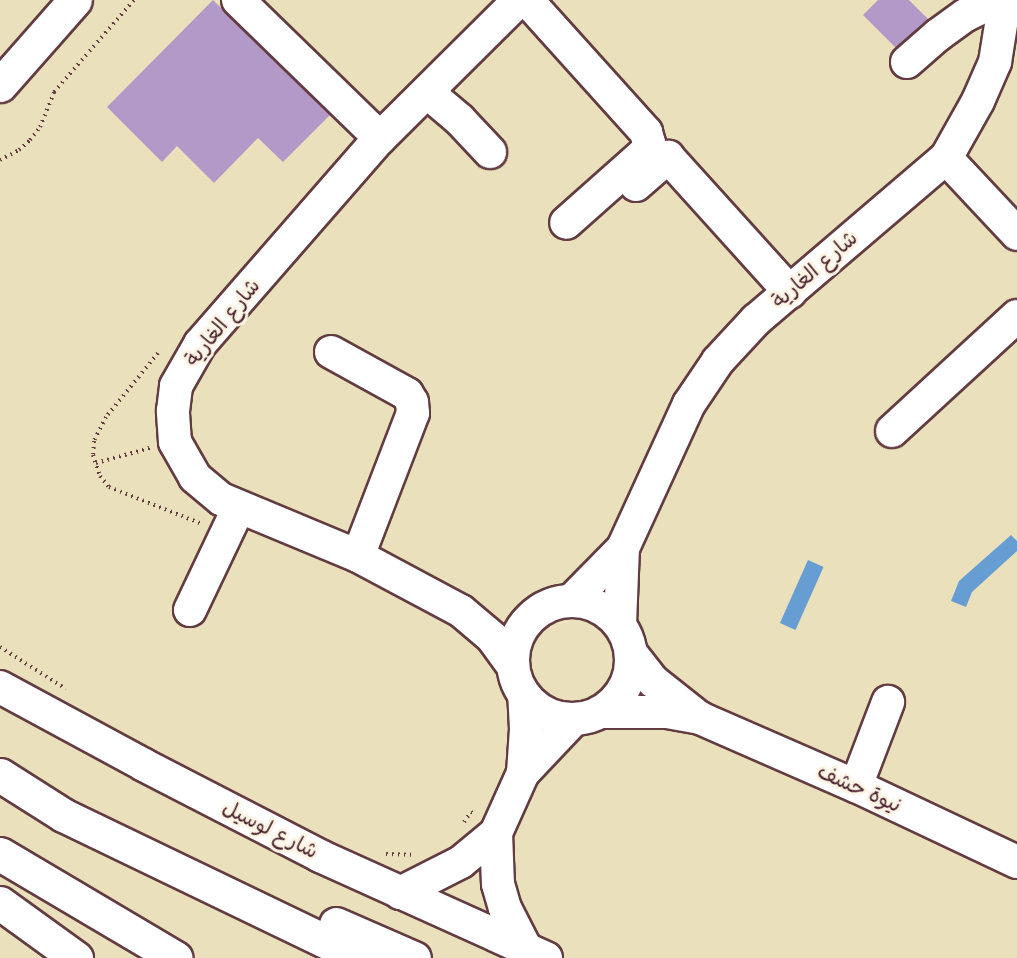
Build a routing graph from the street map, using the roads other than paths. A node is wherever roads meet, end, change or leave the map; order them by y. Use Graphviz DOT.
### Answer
graph roads {
  1 [pos="75,0"];
  2 [pos="238,0"];
  3 [pos="519,0"];
  4 [pos="527,0"];
  5 [pos="997,0"];
  6 [pos="1005,0"];
  7 [pos="907,62"];
  8 [pos="0,85"];
  9 [pos="427,92"];
  10 [pos="380,138"];
  11 [pos="490,152"];
  12 [pos="946,158"];
  13 [pos="1017,234"];
  14 [pos="790,292"];
  15 [pos="1017,316"];
  16 [pos="331,352"];
  17 [pos="892,431"];
  18 [pos="239,507"];
  19 [pos="623,548"];
  20 [pos="358,556"];
  21 [pos="571,601"];
  22 [pos="190,610"];
  23 [pos="461,611"];
  24 [pos="531,616"];
  25 [pos="625,639"];
  26 [pos="513,666"];
  27 [pos="0,687"];
  28 [pos="524,695"];
  29 [pos="888,702"];
  30 [pos="587,715"];
  31 [pos="700,718"];
  32 [pos="523,773"];
  33 [pos="0,776"];
  34 [pos="856,786"];
  35 [pos="63,815"];
  36 [pos="499,827"];
  37 [pos="0,854"];
  38 [pos="1017,862"];
  39 [pos="400,893"];
  40 [pos="0,903"];
  41 [pos="536,954"];
  42 [pos="76,958"];
  43 [pos="176,958"];
  44 [pos="360,958"];
  45 [pos="414,958"];
  1 -- 8 [label="main road"];
  2 -- 10 [label="street"];
  3 -- 9 [label="street, شارع الغارية"];
  4 -- 14 [label="street"];
  5 -- 7 [label="street"];
  6 -- 12 [label="street, شارع الغارية"];
  9 -- 10 [label="street, شارع الغارية"];
  9 -- 11 [label="street"];
  10 -- 18 [label="street, شارع الغارية"];
  12 -- 13 [label="street"];
  12 -- 14 [label="street, شارع الغارية"];
  14 -- 19 [label="street, شارع الغارية"];
  15 -- 17 [label="street"];
  16 -- 20 [label="street"];
  18 -- 20 [label="street"];
  18 -- 22 [label="street"];
  19 -- 21 [label="street, شارع الغارية"];
  19 -- 25 [label="street, شارع الغارية"];
  20 -- 23 [label="street"];
  21 -- 24 [label="street"];
  21 -- 25 [label="street"];
  23 -- 24 [label="street"];
  23 -- 26 [label="street"];
  24 -- 26 [label="street"];
  25 -- 30 [label="street"];
  25 -- 31 [label="street, نيوة حشف"];
  26 -- 28 [label="street"];
  27 -- 39 [label="street, شارع لوسيل"];
  28 -- 30 [label="street"];
  28 -- 32 [label="street"];
  29 -- 34 [label="street"];
  30 -- 31 [label="street, نيوة حشف"];
  30 -- 32 [label="street"];
  31 -- 34 [label="street, نيوة حشف"];
  32 -- 36 [label="street"];
  33 -- 35 [label="main road"];
  34 -- 38 [label="street, نيوة حشف"];
  35 -- 44 [label="main road"];
  35 -- 45 [label="main road"];
  36 -- 39 [label="street"];
  36 -- 41 [label="street"];
  37 -- 43 [label="main road"];
  39 -- 41 [label="street, شارع لوسيل"];
  40 -- 42 [label="main road"];
}
